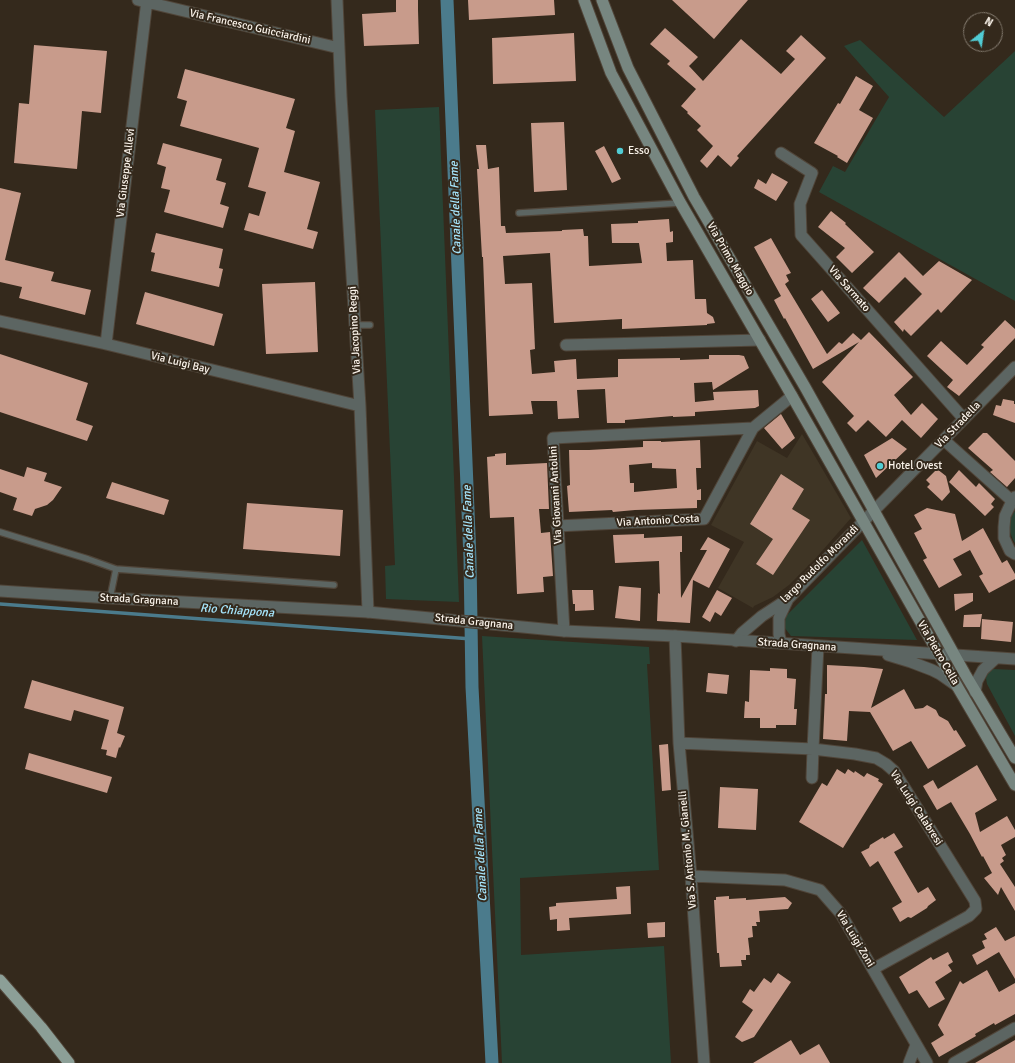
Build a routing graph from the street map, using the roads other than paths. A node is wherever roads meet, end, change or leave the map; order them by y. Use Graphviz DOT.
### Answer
graph roads {
  1 [pos="337,0"];
  2 [pos="584,0"];
  3 [pos="602,0"];
  4 [pos="144,1"];
  5 [pos="339,48"];
  6 [pos="781,153"];
  7 [pos="680,203"];
  8 [pos="519,213"];
  9 [pos="0,321"];
  10 [pos="370,324"];
  11 [pos="355,325"];
  12 [pos="760,340"];
  13 [pos="106,344"];
  14 [pos="566,345"];
  15 [pos="1015,367"];
  16 [pos="792,396"];
  17 [pos="360,406"];
  18 [pos="964,419"];
  19 [pos="753,428"];
  20 [pos="944,440"];
  21 [pos="1013,499"];
  22 [pos="868,516"];
  23 [pos="557,526"];
  24 [pos="0,532"];
  25 [pos="1015,554"];
  26 [pos="116,569"];
  27 [pos="334,585"];
  28 [pos="0,591"];
  29 [pos="110,598"];
  30 [pos="788,599"];
  31 [pos="368,612"];
  32 [pos="564,632"];
  33 [pos="675,636"];
  34 [pos="736,641"];
  35 [pos="781,643"];
  36 [pos="818,646"];
  37 [pos="870,650"];
  38 [pos="947,655"];
  39 [pos="996,658"];
  40 [pos="1015,659"];
  41 [pos="957,686"];
  42 [pos="976,692"];
  43 [pos="679,744"];
  44 [pos="812,749"];
  45 [pos="1015,758"];
  46 [pos="812,778"];
  47 [pos="1015,785"];
  48 [pos="691,876"];
  49 [pos="873,969"];
  50 [pos="0,980"];
  51 [pos="1015,1028"];
  52 [pos="916,1046"];
  53 [pos="70,1063"];
  54 [pos="704,1063"];
  55 [pos="909,1063"];
  56 [pos="927,1063"];
  57 [pos="954,1063"];
  1 -- 5 [label="street, Via Jacopino Reggi"];
  2 -- 7 [label="main road, Via Primo Maggio"];
  3 -- 22 [label="main road, Via Primo Maggio"];
  4 -- 5 [label="street, Via Francesco Guicciardini"];
  4 -- 13 [label="street, Via Giuseppe Allevi"];
  5 -- 11 [label="street, Via Jacopino Reggi"];
  6 -- 18 [label="street, Via Sarmato"];
  7 -- 8 [label="lane"];
  7 -- 12 [label="main road, Via Primo Maggio"];
  9 -- 13 [label="street, Via Luigi Bay"];
  10 -- 11 [label="lane"];
  11 -- 17 [label="street, Via Jacopino Reggi"];
  12 -- 14 [label="street"];
  12 -- 16 [label="main road, Via Primo Maggio"];
  13 -- 17 [label="street, Via Luigi Bay"];
  15 -- 18 [label="street, Via Stradella"];
  16 -- 19 [label="street"];
  16 -- 22 [label="main road, Via Primo Maggio"];
  17 -- 31 [label="street, Via Jacopino Reggi"];
  18 -- 20 [label="street, Via Stradella"];
  19 -- 23 [label="street, Via Antonio Costa"];
  19 -- 23 [label="street, Via Giovanni Antolini"];
  20 -- 21 [label="street"];
  20 -- 22 [label="street, Via Stradella"];
  21 -- 25 [label="street"];
  22 -- 30 [label="street, largo Rudolfo Morandi"];
  22 -- 38 [label="main road, Via Pietro Cella"];
  22 -- 38 [label="main road, Via Pietro Cella"];
  23 -- 32 [label="street, Via Giovanni Antolini"];
  24 -- 26 [label="lane"];
  26 -- 27 [label="lane"];
  26 -- 29 [label="lane"];
  28 -- 29 [label="street, Strada Gragnana"];
  29 -- 31 [label="street, Strada Gragnana"];
  30 -- 34 [label="street, largo Rudolfo Morandi"];
  30 -- 35 [label="street"];
  31 -- 32 [label="street, Strada Gragnana"];
  32 -- 33 [label="street, Strada Gragnana"];
  33 -- 34 [label="street, Strada Gragnana"];
  33 -- 43 [label="street, Via S. Antonio M. Gianelli"];
  34 -- 35 [label="street, Strada Gragnana"];
  35 -- 36 [label="street, Strada Gragnana"];
  36 -- 37 [label="street, Strada Gragnana"];
  36 -- 44 [label="street"];
  37 -- 38 [label="street, Strada Gragnana"];
  37 -- 41 [label="street"];
  38 -- 39 [label="street, Strada Gragnana"];
  38 -- 41 [label="main road, Via Pietro Cella"];
  38 -- 42 [label="main road, Via Pietro Cella"];
  39 -- 40 [label="street, Strada Gragnana"];
  39 -- 42 [label="street"];
  41 -- 47 [label="main road, Via Pietro Cella"];
  42 -- 45 [label="main road, Via Pietro Cella"];
  43 -- 44 [label="street, Via Luigi Calabresi"];
  43 -- 48 [label="street, Via S. Antonio M. Gianelli"];
  44 -- 46 [label="street"];
  44 -- 49 [label="street, Via Luigi Calabresi"];
  48 -- 49 [label="street, Via Luigi Zoni"];
  48 -- 54 [label="street, Via S. Antonio M. Gianelli"];
  49 -- 52 [label="street, Via Luigi Zoni"];
  50 -- 53 [label="main road"];
  51 -- 57 [label="street"];
  52 -- 55 [label="street"];
  52 -- 56 [label="street, Via Luigi Zoni"];
}
